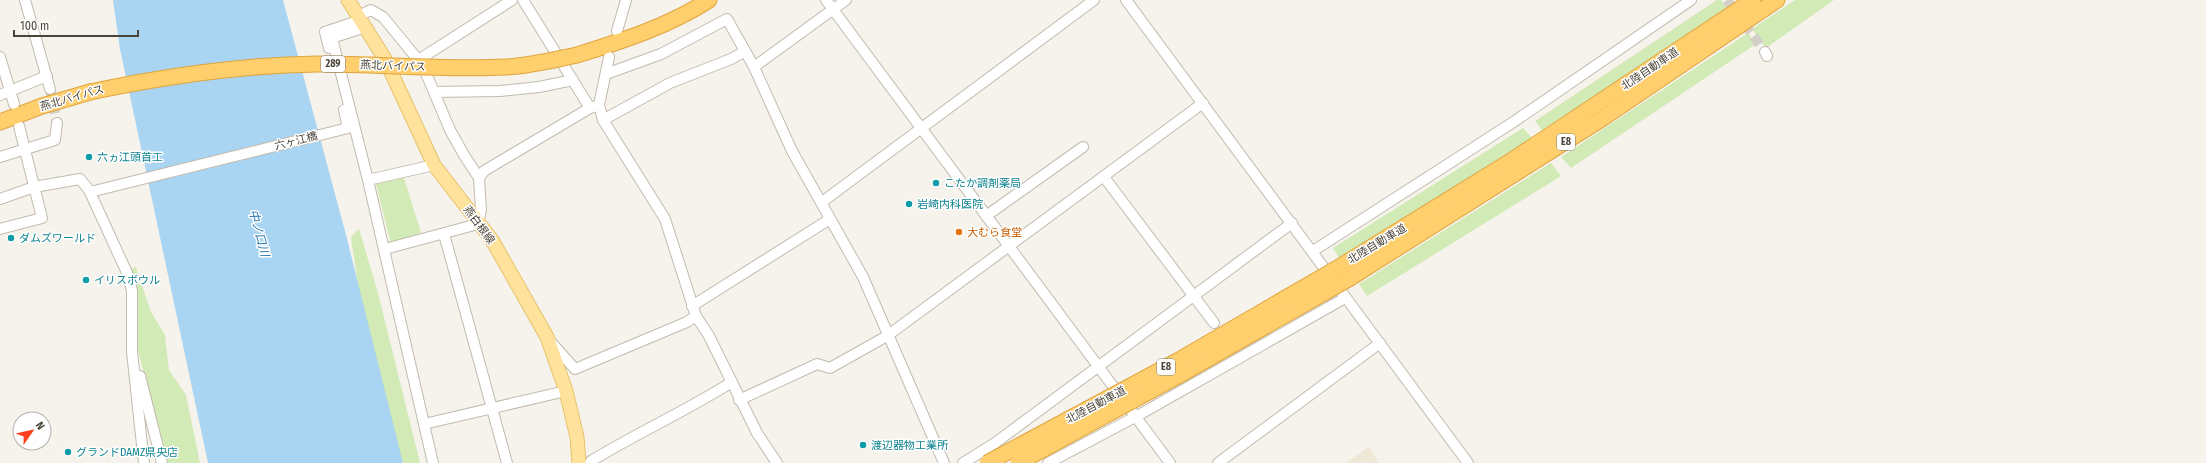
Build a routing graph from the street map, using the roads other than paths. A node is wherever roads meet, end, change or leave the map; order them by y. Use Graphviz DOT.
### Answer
graph roads {
  1 [pos="25,0"];
  2 [pos="348,0"];
  3 [pos="512,0"];
  4 [pos="523,0"];
  5 [pos="626,0"];
  6 [pos="709,0"];
  7 [pos="826,0"];
  8 [pos="846,0"];
  9 [pos="1094,0"];
  10 [pos="1126,0"];
  11 [pos="1691,0"];
  12 [pos="1753,0"];
  13 [pos="1777,0"];
  14 [pos="833,10"];
  15 [pos="360,24"];
  16 [pos="617,32"];
  17 [pos="744,52"];
  18 [pos="609,57"];
  19 [pos="0,58"];
  20 [pos="420,59"];
  21 [pos="754,67"];
  22 [pos="606,74"];
  23 [pos="46,76"];
  24 [pos="573,80"];
  25 [pos="50,89"];
  26 [pos="10,90"];
  27 [pos="434,92"];
  28 [pos="0,95"];
  29 [pos="1203,103"];
  30 [pos="14,104"];
  31 [pos="595,107"];
  32 [pos="603,120"];
  33 [pos="0,122"];
  34 [pos="57,123"];
  35 [pos="20,126"];
  36 [pos="921,128"];
  37 [pos="1083,147"];
  38 [pos="25,148"];
  39 [pos="0,157"];
  40 [pos="434,165"];
  41 [pos="1104,177"];
  42 [pos="479,178"];
  43 [pos="368,180"];
  44 [pos="34,187"];
  45 [pos="90,192"];
  46 [pos="0,199"];
  47 [pos="822,202"];
  48 [pos="986,216"];
  49 [pos="830,219"];
  50 [pos="1292,223"];
  51 [pos="478,224"];
  52 [pos="0,229"];
  53 [pos="444,234"];
  54 [pos="1009,247"];
  55 [pos="385,249"];
  56 [pos="1313,251"];
  57 [pos="1345,272"];
  58 [pos="1194,297"];
  59 [pos="1346,298"];
  60 [pos="692,306"];
  61 [pos="696,316"];
  62 [pos="1214,323"];
  63 [pos="887,336"];
  64 [pos="547,337"];
  65 [pos="1380,343"];
  66 [pos="132,344"];
  67 [pos="1098,366"];
  68 [pos="732,382"];
  69 [pos="566,390"];
  70 [pos="739,400"];
  71 [pos="492,408"];
  72 [pos="1137,416"];
  73 [pos="424,424"];
  74 [pos="774,462"];
  75 [pos="1466,462"];
  76 [pos="144,463"];
  77 [pos="162,463"];
  78 [pos="433,463"];
  79 [pos="507,463"];
  80 [pos="579,463"];
  81 [pos="590,463"];
  82 [pos="944,463"];
  83 [pos="963,463"];
  84 [pos="987,463"];
  85 [pos="1018,463"];
  86 [pos="1048,463"];
  87 [pos="1170,463"];
  88 [pos="1218,463"];
  1 -- 23 [label="street"];
  2 -- 15 [label="main road, 燕白根線"];
  3 -- 20 [label="street"];
  4 -- 24 [label="street"];
  5 -- 16 [label="street"];
  6 -- 33 [label="highway, 燕北バイパス / 289, bridge"];
  7 -- 14 [label="street"];
  8 -- 14 [label="street"];
  9 -- 36 [label="street"];
  10 -- 29 [label="street"];
  11 -- 56 [label="street"];
  12 -- 57 [label="highway, 北陸自動車道 / E8"];
  13 -- 57 [label="highway, 北陸自動車道 / E8"];
  14 -- 21 [label="street"];
  14 -- 36 [label="street"];
  15 -- 20 [label="street"];
  15 -- 40 [label="main road, 燕白根線"];
  15 -- 43 [label="street"];
  15 -- 45 [label="street, 六ヶ江橋"];
  17 -- 21 [label="street"];
  17 -- 22 [label="street"];
  17 -- 32 [label="street"];
  18 -- 22 [label="street"];
  19 -- 26 [label="street"];
  20 -- 27 [label="street"];
  21 -- 47 [label="street"];
  22 -- 31 [label="street"];
  23 -- 25 [label="street"];
  23 -- 26 [label="street"];
  24 -- 27 [label="street"];
  24 -- 31 [label="street"];
  26 -- 28 [label="street"];
  26 -- 30 [label="street"];
  27 -- 42 [label="street"];
  29 -- 41 [label="street"];
  29 -- 50 [label="street"];
  31 -- 32 [label="street"];
  31 -- 42 [label="street"];
  32 -- 60 [label="street"];
  34 -- 38 [label="street"];
  35 -- 38 [label="street"];
  36 -- 47 [label="street"];
  36 -- 48 [label="street"];
  37 -- 48 [label="street"];
  38 -- 39 [label="street"];
  38 -- 44 [label="street"];
  40 -- 43 [label="street"];
  40 -- 51 [label="main road, 燕白根線"];
  41 -- 54 [label="street"];
  41 -- 58 [label="street"];
  42 -- 51 [label="street"];
  43 -- 55 [label="street"];
  44 -- 45 [label="street"];
  44 -- 46 [label="street"];
  44 -- 52 [label="street"];
  45 -- 66 [label="street"];
  47 -- 49 [label="street"];
  48 -- 54 [label="street"];
  49 -- 60 [label="street"];
  49 -- 63 [label="street"];
  50 -- 56 [label="street"];
  50 -- 58 [label="street"];
  51 -- 53 [label="street"];
  51 -- 64 [label="main road, 燕白根線"];
  53 -- 55 [label="street"];
  53 -- 71 [label="street"];
  54 -- 63 [label="street"];
  54 -- 67 [label="street"];
  55 -- 73 [label="street"];
  56 -- 59 [label="street"];
  57 -- 84 [label="highway, 北陸自動車道 / E8, bridge"];
  57 -- 85 [label="highway, 北陸自動車道 / E8, bridge"];
  58 -- 62 [label="street"];
  58 -- 67 [label="street"];
  59 -- 65 [label="street"];
  59 -- 72 [label="street"];
  60 -- 61 [label="street"];
  61 -- 64 [label="street"];
  61 -- 68 [label="street"];
  63 -- 70 [label="street"];
  63 -- 82 [label="street"];
  64 -- 69 [label="main road, 燕白根線"];
  65 -- 75 [label="street"];
  65 -- 88 [label="street"];
  66 -- 76 [label="street"];
  66 -- 77 [label="street"];
  67 -- 72 [label="street"];
  67 -- 83 [label="street"];
  68 -- 70 [label="street"];
  68 -- 81 [label="street"];
  69 -- 71 [label="street"];
  69 -- 80 [label="main road, 燕白根線"];
  70 -- 74 [label="street"];
  71 -- 73 [label="street"];
  71 -- 79 [label="street"];
  72 -- 86 [label="street"];
  72 -- 87 [label="street"];
  73 -- 78 [label="street"];
}
